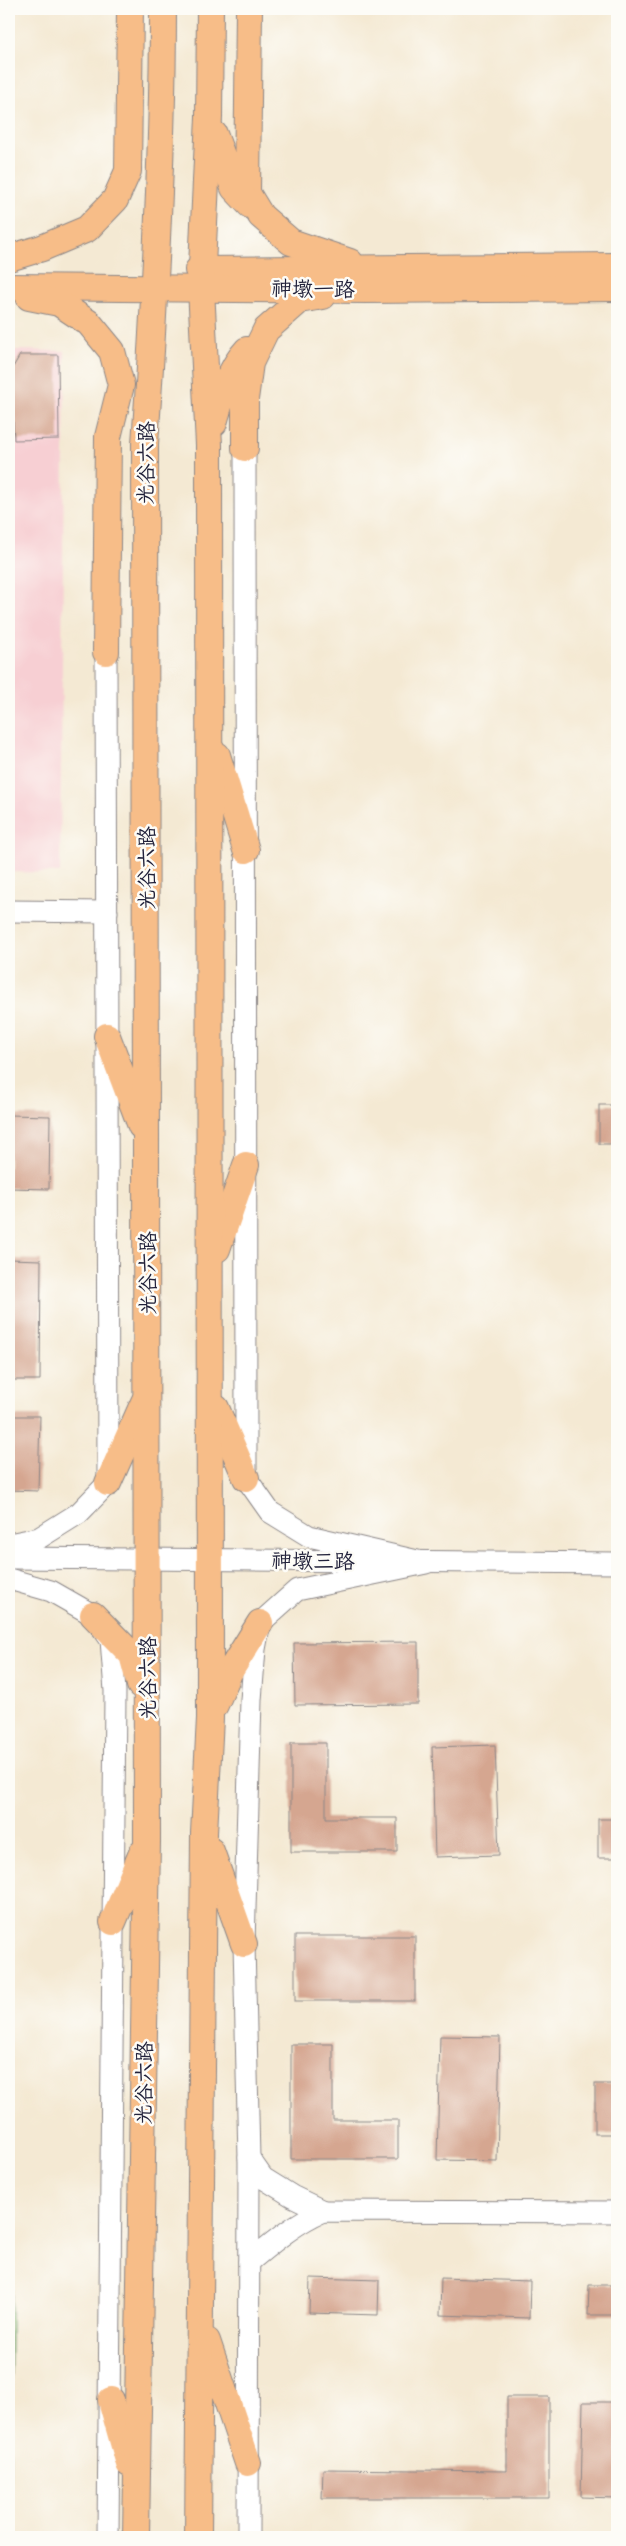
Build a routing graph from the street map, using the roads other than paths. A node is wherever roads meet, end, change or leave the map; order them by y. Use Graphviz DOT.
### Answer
graph roads {
  1 [pos="130,9"];
  2 [pos="163,9"];
  3 [pos="210,9"];
  4 [pos="249,9"];
  5 [pos="209,117"];
  6 [pos="163,124"];
  7 [pos="261,216"];
  8 [pos="87,229"];
  9 [pos="9,258"];
  10 [pos="617,266"];
  11 [pos="9,270"];
  12 [pos="156,279"];
  13 [pos="202,279"];
  14 [pos="367,279"];
  15 [pos="9,287"];
  16 [pos="617,288"];
  17 [pos="9,293"];
  18 [pos="89,323"];
  19 [pos="266,330"];
  20 [pos="145,444"];
  21 [pos="209,445"];
  22 [pos="245,448"];
  23 [pos="146,556"];
  24 [pos="106,652"];
  25 [pos="209,728"];
  26 [pos="246,850"];
  27 [pos="9,911"];
  28 [pos="107,912"];
  29 [pos="107,1036"];
  30 [pos="148,1142"];
  31 [pos="246,1165"];
  32 [pos="210,1268"];
  33 [pos="148,1392"];
  34 [pos="210,1394"];
  35 [pos="246,1478"];
  36 [pos="108,1483"];
  37 [pos="9,1544"];
  38 [pos="9,1558"];
  39 [pos="148,1558"];
  40 [pos="210,1560"];
  41 [pos="426,1563"];
  42 [pos="617,1563"];
  43 [pos="9,1579"];
  44 [pos="93,1616"];
  45 [pos="260,1623"];
  46 [pos="148,1712"];
  47 [pos="210,1718"];
  48 [pos="204,1833"];
  49 [pos="148,1841"];
  50 [pos="112,1922"];
  51 [pos="244,1944"];
  52 [pos="250,2158"];
  53 [pos="323,2211"];
  54 [pos="617,2212"];
  55 [pos="249,2262"];
  56 [pos="201,2322"];
  57 [pos="111,2400"];
  58 [pos="248,2463"];
  59 [pos="137,2493"];
  60 [pos="108,2537"];
  61 [pos="136,2537"];
  62 [pos="198,2537"];
  63 [pos="248,2537"];
  1 -- 8 [label="main road"];
  2 -- 6 [label="main road, 光谷六路"];
  3 -- 5 [label="main road"];
  4 -- 7 [label="main road"];
  5 -- 7 [label="main road"];
  5 -- 13 [label="main road"];
  6 -- 8 [label="main road"];
  6 -- 12 [label="main road, 光谷六路"];
  7 -- 14 [label="main road"];
  8 -- 9 [label="main road"];
  10 -- 14 [label="main road, 神墩一路"];
  11 -- 12 [label="main road, 神墩一路"];
  12 -- 13 [label="main road, 神墩一路"];
  12 -- 15 [label="main road, 神墩一路"];
  12 -- 20 [label="main road, 光谷六路"];
  13 -- 14 [label="main road, 神墩一路"];
  13 -- 21 [label="main road"];
  14 -- 16 [label="main road, 神墩一路"];
  14 -- 19 [label="main road"];
  17 -- 18 [label="main road"];
  18 -- 20 [label="main road"];
  18 -- 24 [label="main road"];
  19 -- 21 [label="main road"];
  19 -- 22 [label="main road"];
  20 -- 23 [label="main road, 光谷六路"];
  21 -- 25 [label="main road"];
  22 -- 26 [label="street"];
  23 -- 24 [label="main road"];
  23 -- 30 [label="main road, 光谷六路"];
  24 -- 28 [label="street"];
  25 -- 26 [label="main road"];
  25 -- 32 [label="main road"];
  26 -- 31 [label="street"];
  27 -- 28 [label="street"];
  28 -- 29 [label="street"];
  29 -- 30 [label="main road"];
  29 -- 36 [label="street"];
  30 -- 33 [label="main road, 光谷六路"];
  31 -- 32 [label="main road"];
  31 -- 35 [label="street"];
  32 -- 34 [label="main road"];
  33 -- 36 [label="main road"];
  33 -- 39 [label="main road, 光谷六路"];
  34 -- 35 [label="main road"];
  34 -- 40 [label="main road"];
  35 -- 41 [label="street"];
  36 -- 37 [label="street"];
  38 -- 39 [label="street, 神墩三路"];
  39 -- 40 [label="street, 神墩三路"];
  39 -- 46 [label="main road, 光谷六路"];
  40 -- 41 [label="street, 神墩三路"];
  40 -- 47 [label="main road"];
  41 -- 42 [label="street, 神墩三路"];
  41 -- 45 [label="street"];
  43 -- 44 [label="street"];
  44 -- 46 [label="main road"];
  44 -- 50 [label="street"];
  45 -- 47 [label="main road"];
  45 -- 51 [label="street"];
  46 -- 49 [label="main road, 光谷六路"];
  47 -- 48 [label="main road"];
  48 -- 51 [label="main road"];
  48 -- 56 [label="main road"];
  49 -- 50 [label="main road"];
  49 -- 59 [label="main road, 光谷六路"];
  50 -- 57 [label="street"];
  51 -- 52 [label="street"];
  52 -- 53 [label="street"];
  52 -- 55 [label="street"];
  53 -- 54 [label="street"];
  53 -- 55 [label="street"];
  55 -- 58 [label="street"];
  56 -- 58 [label="main road"];
  56 -- 62 [label="main road"];
  57 -- 59 [label="main road"];
  57 -- 60 [label="street"];
  58 -- 63 [label="street"];
  59 -- 61 [label="main road, 光谷六路"];
}
